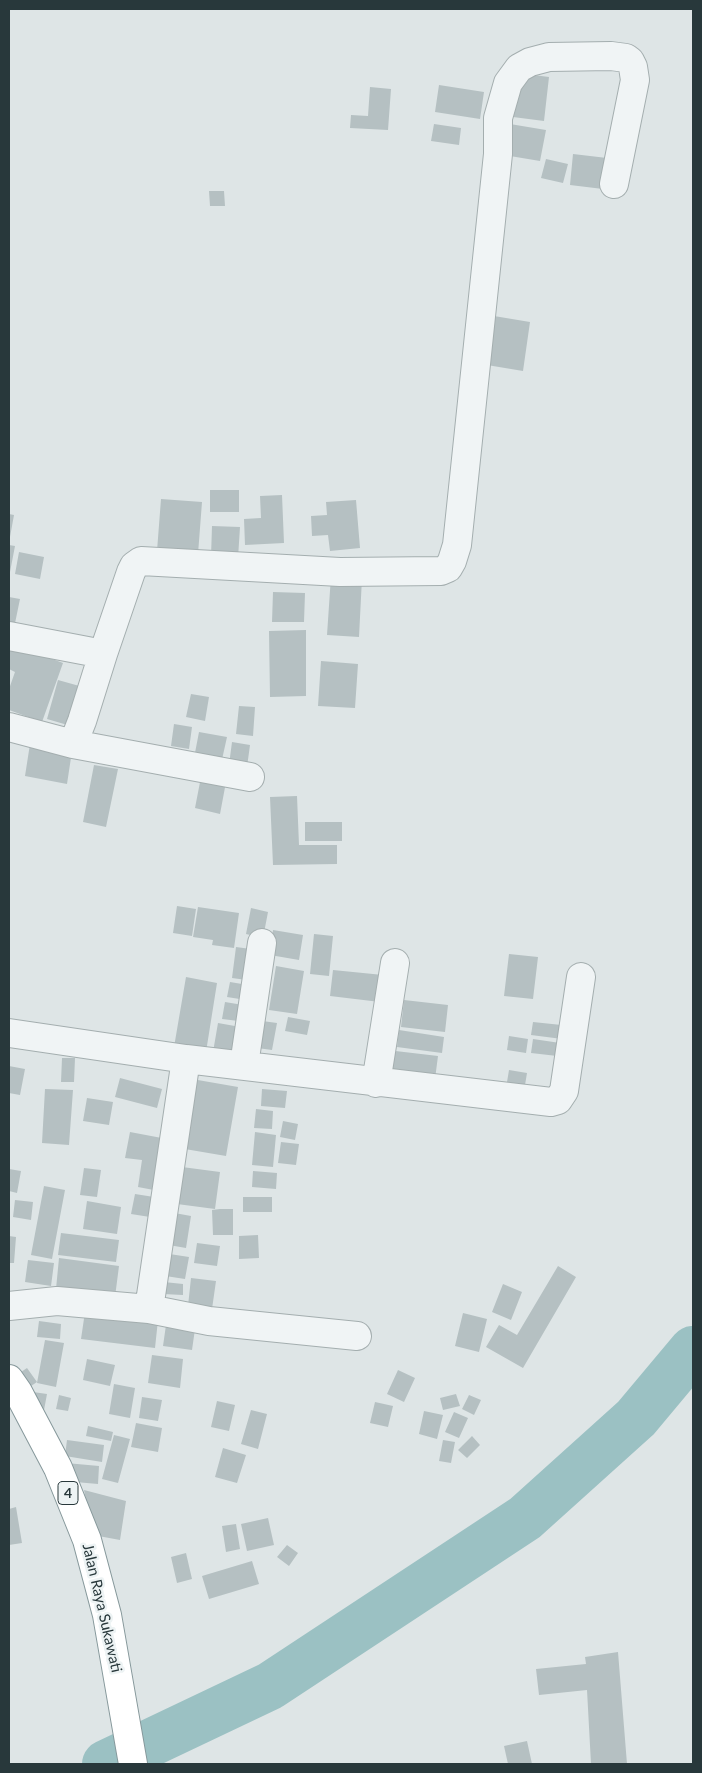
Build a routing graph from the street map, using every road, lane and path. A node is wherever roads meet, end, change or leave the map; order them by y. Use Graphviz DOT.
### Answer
graph roads {
  1 [pos="614,184"];
  2 [pos="9,636"];
  3 [pos="103,654"];
  4 [pos="9,727"];
  5 [pos="73,744"];
  6 [pos="250,777"];
  7 [pos="262,943"];
  8 [pos="395,963"];
  9 [pos="581,977"];
  10 [pos="9,1033"];
  11 [pos="186,1059"];
  12 [pos="244,1066"];
  13 [pos="376,1082"];
  14 [pos="9,1306"];
  15 [pos="149,1310"];
  16 [pos="357,1336"];
  17 [pos="9,1379"];
  18 [pos="133,1764"];
  1 -- 3 [label="street"];
  2 -- 3 [label="street"];
  3 -- 5 [label="street"];
  4 -- 5 [label="street"];
  5 -- 6 [label="street"];
  7 -- 12 [label="street"];
  8 -- 13 [label="street"];
  9 -- 13 [label="street"];
  10 -- 11 [label="street"];
  11 -- 12 [label="street"];
  11 -- 15 [label="street"];
  12 -- 13 [label="street"];
  14 -- 15 [label="street"];
  15 -- 16 [label="street"];
  17 -- 18 [label="highway, Jalan Raya Sukawati / 4"];
}
